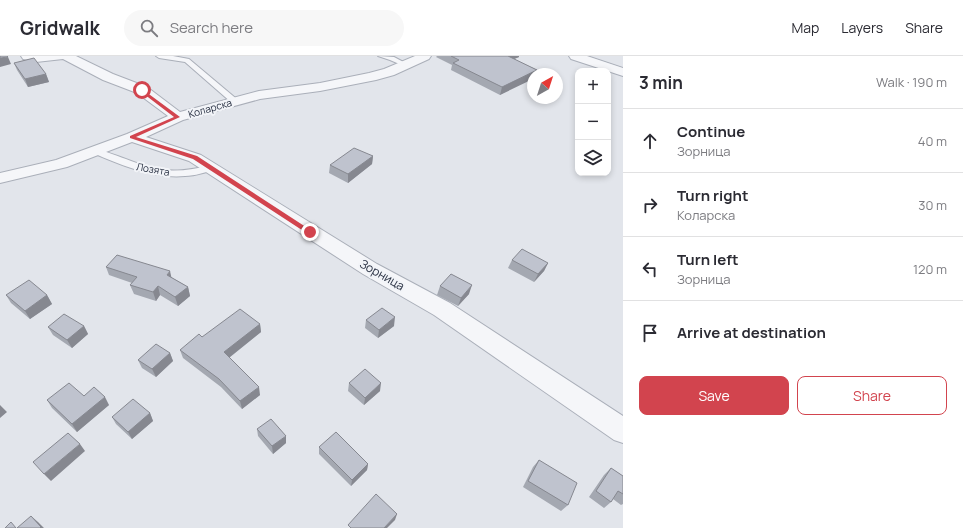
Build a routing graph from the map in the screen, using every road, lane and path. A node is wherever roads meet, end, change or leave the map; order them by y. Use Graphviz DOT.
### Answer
graph roads {
  1 [pos="27,56"];
  2 [pos="62,56"];
  3 [pos="66,56"];
  4 [pos="159,56"];
  5 [pos="381,56"];
  6 [pos="425,56"];
  7 [pos="575,56"];
  8 [pos="406,64"];
  9 [pos="623,72"];
  10 [pos="235,101"];
  11 [pos="178,117"];
  12 [pos="132,137"];
  13 [pos="96,151"];
  14 [pos="212,168"];
  15 [pos="0,178"];
  16 [pos="623,431"];
  1 -- 2 [label="street"];
  3 -- 11 [label="street"];
  4 -- 10 [label="lane"];
  5 -- 8 [label="lane"];
  6 -- 8 [label="street, Коларска"];
  7 -- 9 [label="street"];
  8 -- 10 [label="street, Коларска"];
  10 -- 11 [label="street, Коларска"];
  11 -- 12 [label="street, Коларска"];
  12 -- 13 [label="street, Коларска"];
  12 -- 14 [label="street, Зорница"];
  13 -- 14 [label="lane, Лозята"];
  13 -- 15 [label="street, Коларска"];
  14 -- 16 [label="street, Зорница"];
}
